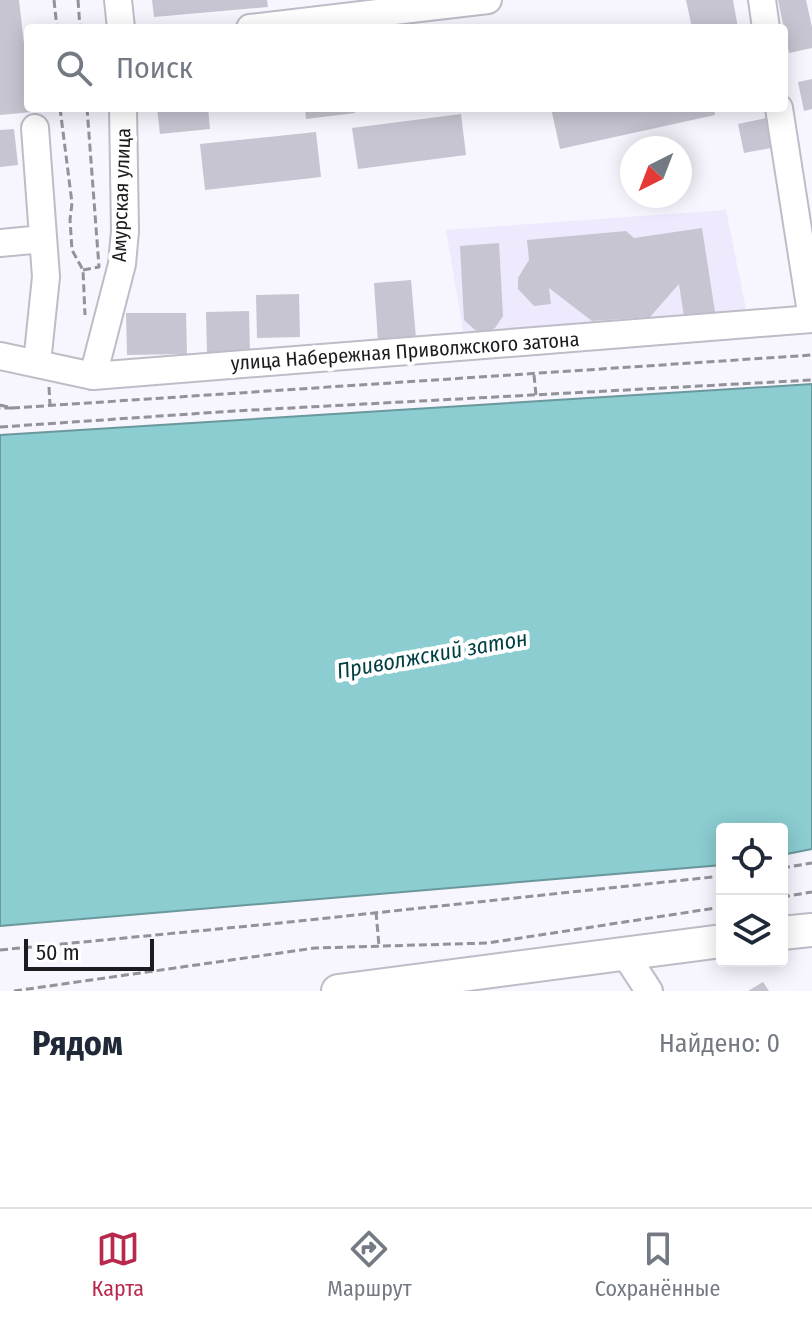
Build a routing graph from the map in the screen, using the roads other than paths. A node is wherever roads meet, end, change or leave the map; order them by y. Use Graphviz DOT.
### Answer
graph roads {
  1 [pos="118,0"];
  2 [pos="488,0"];
  3 [pos="762,0"];
  4 [pos="319,10"];
  5 [pos="121,24"];
  6 [pos="265,24"];
  7 [pos="765,24"];
  8 [pos="123,112"];
  9 [pos="780,112"];
  10 [pos="35,128"];
  11 [pos="43,239"];
  12 [pos="0,243"];
  13 [pos="812,319"];
  14 [pos="0,356"];
  15 [pos="37,363"];
  16 [pos="93,376"];
  17 [pos="812,930"];
  18 [pos="788,932"];
  19 [pos="716,942"];
  20 [pos="625,954"];
  21 [pos="653,989"];
  22 [pos="357,990"];
  1 -- 5 [label="street"];
  2 -- 4 [label="street"];
  3 -- 7 [label="street"];
  4 -- 6 [label="street"];
  8 -- 16 [label="street, Амурская улица"];
  9 -- 13 [label="street"];
  10 -- 11 [label="street"];
  11 -- 12 [label="street"];
  11 -- 15 [label="street"];
  13 -- 16 [label="street, улица Набережная Приволжского затона"];
  14 -- 15 [label="street, улица Набережная Приволжского затона"];
  15 -- 16 [label="street, улица Набережная Приволжского затона"];
  17 -- 18 [label="main road"];
  19 -- 20 [label="main road"];
  20 -- 21 [label="street"];
  20 -- 22 [label="main road"];
}
